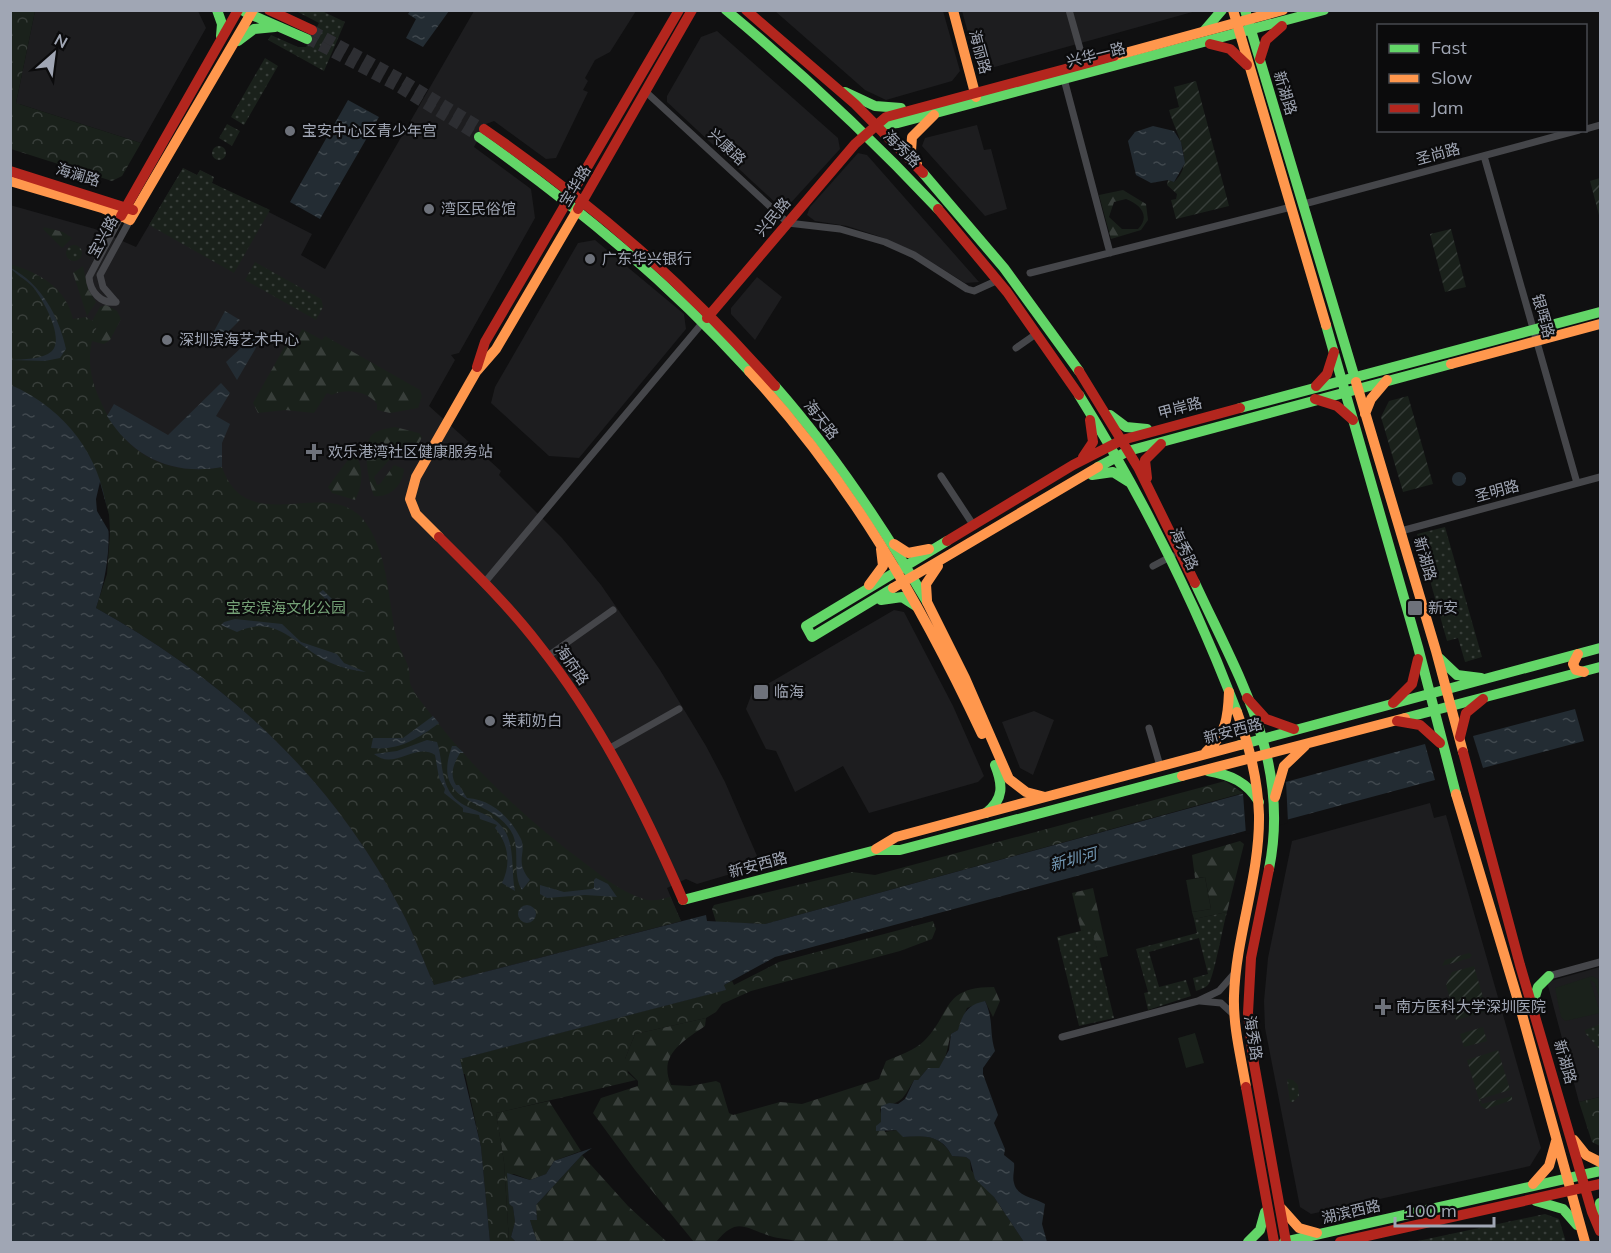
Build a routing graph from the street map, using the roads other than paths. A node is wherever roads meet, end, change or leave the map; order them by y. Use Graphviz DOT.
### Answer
graph roads {
  1 [pos="217,10"];
  2 [pos="268,10"];
  3 [pos="280,10"];
  4 [pos="680,10"];
  5 [pos="692,10"];
  6 [pos="726,10"];
  7 [pos="746,10"];
  8 [pos="953,10"];
  9 [pos="1069,10"];
  10 [pos="1222,10"];
  11 [pos="1233,10"];
  12 [pos="1266,10"];
  13 [pos="1324,10"];
  14 [pos="246,11"];
  15 [pos="1282,11"];
  16 [pos="1294,19"];
  17 [pos="1244,24"];
  18 [pos="289,25"];
  19 [pos="310,35"];
  20 [pos="1200,39"];
  21 [pos="220,42"];
  22 [pos="1169,47"];
  23 [pos="231,48"];
  24 [pos="799,55"];
  25 [pos="1260,62"];
  26 [pos="1084,63"];
  27 [pos="789,64"];
  28 [pos="1250,70"];
  29 [pos="1064,79"];
  30 [pos="832,85"];
  31 [pos="646,92"];
  32 [pos="976,97"];
  33 [pos="926,105"];
  34 [pos="937,112"];
  35 [pos="875,125"];
  36 [pos="1280,127"];
  37 [pos="1268,130"];
  38 [pos="1572,132"];
  39 [pos="482,133"];
  40 [pos="865,134"];
  41 [pos="163,141"];
  42 [pos="174,148"];
  43 [pos="1484,156"];
  44 [pos="10,171"];
  45 [pos="927,179"];
  46 [pos="10,181"];
  47 [pos="571,197"];
  48 [pos="1304,204"];
  49 [pos="581,205"];
  50 [pos="1291,207"];
  51 [pos="128,214"];
  52 [pos="788,223"];
  53 [pos="1110,253"];
  54 [pos="1030,273"];
  55 [pos="996,280"];
  56 [pos="1330,297"];
  57 [pos="1318,300"];
  58 [pos="1600,312"];
  59 [pos="707,317"];
  60 [pos="1600,324"];
  61 [pos="1533,329"];
  62 [pos="1036,334"];
  63 [pos="1537,341"];
  64 [pos="1016,348"];
  65 [pos="1340,352"];
  66 [pos="1380,370"];
  67 [pos="476,372"];
  68 [pos="1387,380"];
  69 [pos="1349,384"];
  70 [pos="1315,387"];
  71 [pos="1315,399"];
  72 [pos="1267,400"];
  73 [pos="1083,403"];
  74 [pos="1100,406"];
  75 [pos="1271,411"];
  76 [pos="1365,418"];
  77 [pos="1353,420"];
  78 [pos="1163,428"];
  79 [pos="1122,440"];
  80 [pos="1166,440"];
  81 [pos="1110,445"];
  82 [pos="1128,451"];
  83 [pos="1117,456"];
  84 [pos="1073,465"];
  85 [pos="417,473"];
  86 [pos="942,476"];
  87 [pos="1600,477"];
  88 [pos="1577,483"];
  89 [pos="1064,486"];
  90 [pos="1139,494"];
  91 [pos="1153,495"];
  92 [pos="974,526"];
  93 [pos="1401,531"];
  94 [pos="880,534"];
  95 [pos="954,538"];
  96 [pos="1172,556"];
  97 [pos="944,559"];
  98 [pos="1153,566"];
  99 [pos="902,570"];
  100 [pos="908,580"];
  101 [pos="484,582"];
  102 [pos="859,595"];
  103 [pos="867,605"];
  104 [pos="928,606"];
  105 [pos="613,610"];
  106 [pos="927,619"];
  107 [pos="1418,647"];
  108 [pos="1600,648"];
  109 [pos="1436,651"];
  110 [pos="1578,654"];
  111 [pos="548,656"];
  112 [pos="1600,667"];
  113 [pos="1584,672"];
  114 [pos="1490,677"];
  115 [pos="1446,689"];
  116 [pos="1229,692"];
  117 [pos="1430,693"];
  118 [pos="1246,698"];
  119 [pos="1482,699"];
  120 [pos="1393,703"];
  121 [pos="1450,706"];
  122 [pos="679,709"];
  123 [pos="1433,710"];
  124 [pos="1388,722"];
  125 [pos="1149,728"];
  126 [pos="1297,730"];
  127 [pos="1262,739"];
  128 [pos="1248,742"];
  129 [pos="1311,742"];
  130 [pos="1460,746"];
  131 [pos="1442,747"];
  132 [pos="610,748"];
  133 [pos="1267,753"];
  134 [pos="1204,754"];
  135 [pos="1252,757"];
  136 [pos="1160,766"];
  137 [pos="1202,771"];
  138 [pos="1275,785"];
  139 [pos="1255,790"];
  140 [pos="1045,797"];
  141 [pos="985,814"];
  142 [pos="913,832"];
  143 [pos="916,846"];
  144 [pos="876,849"];
  145 [pos="683,900"];
  146 [pos="1600,962"];
  147 [pos="1520,965"];
  148 [pos="1233,975"];
  149 [pos="1550,976"];
  150 [pos="1198,1001"];
  151 [pos="1534,1008"];
  152 [pos="1233,1014"];
  153 [pos="1062,1037"];
  154 [pos="1558,1094"];
  155 [pos="1545,1098"];
  156 [pos="1569,1131"];
  157 [pos="1556,1138"];
  158 [pos="1600,1162"];
  159 [pos="1600,1171"];
  160 [pos="1581,1175"];
  161 [pos="1567,1178"];
  162 [pos="1600,1184"];
  163 [pos="1524,1188"];
  164 [pos="1585,1188"];
  165 [pos="1571,1191"];
  166 [pos="1276,1192"];
  167 [pos="1264,1193"];
  168 [pos="1531,1200"];
  169 [pos="1600,1203"];
  170 [pos="1279,1204"];
  171 [pos="1266,1206"];
  172 [pos="1600,1231"];
  173 [pos="1323,1234"];
  174 [pos="1584,1239"];
  175 [pos="1248,1242"];
  176 [pos="1274,1242"];
  177 [pos="1286,1242"];
  178 [pos="1340,1242"];
  1 -- 21 [label="main road"];
  2 -- 18 [label="main road"];
  3 -- 18 [label="main road"];
  4 -- 47 [label="main road, 宝华路"];
  5 -- 31 [label="main road, 宝华路"];
  6 -- 27 [label="main road, 海秀路"];
  7 -- 24 [label="main road, 海秀路"];
  8 -- 32 [label="main road, 海丽路"];
  9 -- 26 [label="street"];
  10 -- 20 [label="main road"];
  11 -- 17 [label="main road, 新湖路"];
  12 -- 15 [label="main road"];
  13 -- 16 [label="main road, 兴华一路"];
  14 -- 18 [label="main road"];
  14 -- 21 [label="main road, 宝兴路"];
  14 -- 23 [label="main road, 宝兴路"];
  15 -- 17 [label="main road, 兴华一路"];
  16 -- 17 [label="main road, 兴华一路"];
  16 -- 25 [label="main road"];
  17 -- 20 [label="main road, 兴华一路"];
  17 -- 25 [label="main road, 新湖路"];
  17 -- 28 [label="main road, 新湖路"];
  18 -- 19 [label="main road"];
  18 -- 23 [label="main road"];
  20 -- 22 [label="main road, 兴华一路"];
  20 -- 28 [label="main road"];
  21 -- 41 [label="main road, 宝兴路"];
  22 -- 26 [label="main road, 兴华一路"];
  22 -- 29 [label="main road, 兴华一路"];
  23 -- 42 [label="main road, 宝兴路"];
  24 -- 27 [label="main road"];
  24 -- 30 [label="main road, 海秀路"];
  25 -- 36 [label="main road, 新湖路"];
  26 -- 32 [label="main road, 兴华一路"];
  27 -- 40 [label="main road, 海秀路"];
  28 -- 37 [label="main road, 新湖路"];
  29 -- 32 [label="main road, 兴华一路"];
  29 -- 53 [label="street"];
  30 -- 33 [label="main road"];
  30 -- 35 [label="main road, 海秀路"];
  31 -- 49 [label="main road, 宝华路"];
  31 -- 52 [label="street, 兴康路"];
  32 -- 33 [label="main road, 兴华一路"];
  32 -- 34 [label="main road, 兴华一路"];
  33 -- 35 [label="main road, 兴华一路"];
  34 -- 35 [label="main road, 兴华一路"];
  34 -- 45 [label="main road"];
  35 -- 40 [label="main road, 兴华一路"];
  35 -- 45 [label="main road, 海秀路"];
  36 -- 37 [label="main road"];
  36 -- 48 [label="main road, 新湖路"];
  37 -- 50 [label="main road, 新湖路"];
  38 -- 43 [label="street, 圣尚路"];
  39 -- 47 [label="main road, 海天路"];
  40 -- 52 [label="main road, 兴民路"];
  40 -- 55 [label="main road, 海秀路"];
  41 -- 42 [label="main road"];
  41 -- 51 [label="main road, 宝兴路"];
  42 -- 51 [label="main road, 宝兴路"];
  43 -- 48 [label="street, 圣尚路"];
  43 -- 61 [label="street, 银晖路"];
  44 -- 51 [label="main road, 海澜路"];
  45 -- 74 [label="main road, 海秀路"];
  46 -- 51 [label="main road, 海澜路"];
  47 -- 49 [label="main road, 海天路"];
  47 -- 67 [label="main road, 宝华路"];
  48 -- 56 [label="main road, 新湖路"];
  49 -- 59 [label="main road, 海天路"];
  49 -- 67 [label="main road, 宝华路"];
  50 -- 53 [label="street"];
  50 -- 57 [label="main road, 新湖路"];
  51 -- 51 [label="street, 宝兴路"];
  52 -- 55 [label="street"];
  52 -- 59 [label="main road, 兴民路"];
  53 -- 54 [label="street"];
  55 -- 62 [label="main road, 海秀路"];
  56 -- 57 [label="main road"];
  56 -- 65 [label="main road, 新湖路"];
  57 -- 65 [label="main road, 新湖路"];
  58 -- 61 [label="main road, 甲岸路"];
  59 -- 94 [label="main road, 海天路"];
  59 -- 101 [label="street"];
  60 -- 63 [label="main road, 甲岸路"];
  61 -- 63 [label="street, 银晖路"];
  61 -- 66 [label="main road, 甲岸路"];
  62 -- 64 [label="street"];
  62 -- 73 [label="main road, 海秀路"];
  63 -- 68 [label="main road, 甲岸路"];
  63 -- 88 [label="street, 银晖路"];
  65 -- 66 [label="main road"];
  65 -- 69 [label="main road, 新湖路"];
  65 -- 70 [label="main road"];
  66 -- 69 [label="main road, 甲岸路"];
  67 -- 85 [label="main road, 宝华路"];
  68 -- 69 [label="main road, 甲岸路"];
  68 -- 76 [label="main road"];
  69 -- 70 [label="main road, 甲岸路"];
  69 -- 71 [label="main road, 甲岸路"];
  69 -- 76 [label="main road, 新湖路"];
  69 -- 77 [label="main road, 新湖路"];
  70 -- 72 [label="main road, 甲岸路"];
  71 -- 75 [label="main road, 甲岸路"];
  71 -- 77 [label="main road"];
  72 -- 75 [label="main road"];
  72 -- 78 [label="main road, 甲岸路"];
  73 -- 81 [label="main road, 海秀路"];
  73 -- 84 [label="main road"];
  74 -- 78 [label="main road"];
  74 -- 79 [label="main road, 海秀路"];
  75 -- 80 [label="main road, 甲岸路"];
  76 -- 93 [label="main road, 新湖路"];
  77 -- 107 [label="main road, 新湖路"];
  78 -- 79 [label="main road, 甲岸路"];
  79 -- 81 [label="main road, 甲岸路"];
  79 -- 82 [label="main road, 海秀路"];
  80 -- 82 [label="main road, 甲岸路"];
  80 -- 91 [label="main road"];
  81 -- 83 [label="main road, 海秀路"];
  81 -- 84 [label="main road, 甲岸路"];
  82 -- 83 [label="main road, 甲岸路"];
  82 -- 91 [label="main road, 海秀路"];
  83 -- 89 [label="main road, 甲岸路"];
  83 -- 90 [label="main road, 海秀路"];
  84 -- 92 [label="main road, 甲岸路"];
  85 -- 101 [label="main road, 海府路"];
  86 -- 92 [label="street"];
  87 -- 88 [label="street, 圣明路"];
  88 -- 93 [label="street, 圣明路"];
  89 -- 90 [label="main road"];
  89 -- 97 [label="main road, 甲岸路"];
  90 -- 96 [label="main road, 海秀路"];
  91 -- 118 [label="main road, 海秀路"];
  92 -- 95 [label="main road, 甲岸路"];
  93 -- 109 [label="main road, 新湖路"];
  94 -- 95 [label="main road"];
  94 -- 99 [label="main road, 海天路"];
  94 -- 102 [label="main road"];
  95 -- 99 [label="main road, 甲岸路"];
  96 -- 98 [label="street"];
  96 -- 116 [label="main road, 海秀路"];
  97 -- 100 [label="main road, 甲岸路"];
  97 -- 104 [label="main road"];
  99 -- 100 [label="main road, 海天路"];
  99 -- 102 [label="main road, 甲岸路"];
  100 -- 103 [label="main road, 甲岸路"];
  100 -- 104 [label="main road, 海天路"];
  100 -- 106 [label="main road, 海天路"];
  101 -- 111 [label="main road, 海府路"];
  102 -- 103 [label="main road, 甲岸路"];
  103 -- 106 [label="main road"];
  104 -- 140 [label="main road, 海天路"];
  105 -- 111 [label="street"];
  106 -- 141 [label="main road, 海天路"];
  107 -- 117 [label="main road, 新湖路"];
  107 -- 120 [label="main road"];
  108 -- 110 [label="main road, 新安西路"];
  109 -- 114 [label="main road"];
  109 -- 115 [label="main road, 新湖路"];
  110 -- 113 [label="main road"];
  110 -- 114 [label="main road, 新安西路"];
  111 -- 132 [label="main road, 海府路"];
  112 -- 113 [label="main road, 新安西路"];
  113 -- 119 [label="main road, 新安西路"];
  114 -- 115 [label="main road, 新安西路"];
  115 -- 117 [label="main road, 新安西路"];
  115 -- 121 [label="main road, 新湖路"];
  116 -- 128 [label="main road, 海秀路"];
  116 -- 134 [label="main road"];
  117 -- 120 [label="main road, 新安西路"];
  117 -- 123 [label="main road, 新湖路"];
  118 -- 126 [label="main road"];
  118 -- 127 [label="main road, 海秀路"];
  119 -- 121 [label="main road, 新安西路"];
  119 -- 130 [label="main road"];
  120 -- 126 [label="main road, 新安西路"];
  121 -- 123 [label="main road, 新安西路"];
  121 -- 130 [label="main road, 新湖路"];
  122 -- 132 [label="street"];
  123 -- 124 [label="main road, 新安西路"];
  123 -- 131 [label="main road, 新湖路"];
  124 -- 129 [label="main road, 新安西路"];
  124 -- 131 [label="main road"];
  125 -- 136 [label="street"];
  126 -- 127 [label="main road, 新安西路"];
  127 -- 128 [label="main road, 新安西路"];
  127 -- 133 [label="main road, 海秀路"];
  128 -- 134 [label="main road, 新安西路"];
  128 -- 135 [label="main road, 海秀路"];
  129 -- 133 [label="main road, 新安西路"];
  129 -- 138 [label="main road"];
  130 -- 147 [label="main road, 新湖路"];
  131 -- 155 [label="main road, 新湖路"];
  132 -- 145 [label="main road, 海府路"];
  133 -- 135 [label="main road, 新安西路"];
  133 -- 138 [label="main road, 海秀路"];
  134 -- 136 [label="main road, 新安西路"];
  135 -- 137 [label="main road, 新安西路"];
  135 -- 139 [label="main road, 海秀路"];
  136 -- 140 [label="main road, 新安西路"];
  137 -- 139 [label="main road"];
  137 -- 143 [label="main road, 新安西路"];
  138 -- 166 [label="main road, 海秀路"];
  139 -- 148 [label="main road, 海秀路"];
  140 -- 141 [label="main road, 新安西路"];
  141 -- 142 [label="main road, 新安西路"];
  142 -- 143 [label="main road"];
  142 -- 144 [label="main road, 新安西路"];
  143 -- 144 [label="main road, 新安西路"];
  144 -- 145 [label="main road, 新安西路"];
  146 -- 149 [label="street"];
  147 -- 149 [label="main road"];
  147 -- 151 [label="main road, 新湖路"];
  148 -- 150 [label="street"];
  148 -- 152 [label="main road, 海秀路"];
  149 -- 151 [label="main road"];
  150 -- 152 [label="street"];
  150 -- 153 [label="street"];
  151 -- 154 [label="main road, 新湖路"];
  152 -- 167 [label="main road, 海秀路"];
  154 -- 155 [label="main road"];
  154 -- 156 [label="main road, 新湖路"];
  155 -- 157 [label="main road, 新湖路"];
  156 -- 158 [label="main road"];
  156 -- 160 [label="main road, 新湖路"];
  157 -- 161 [label="main road, 新湖路"];
  157 -- 163 [label="main road"];
  159 -- 160 [label="main road, 湖滨西路"];
  160 -- 161 [label="main road, 湖滨西路"];
  160 -- 164 [label="main road, 新湖路"];
  161 -- 163 [label="main road, 湖滨西路"];
  161 -- 165 [label="main road, 新湖路"];
  162 -- 164 [label="main road, 湖滨西路"];
  163 -- 173 [label="main road, 湖滨西路"];
  164 -- 165 [label="main road, 湖滨西路"];
  164 -- 172 [label="main road, 新湖路"];
  165 -- 168 [label="main road, 湖滨西路"];
  165 -- 174 [label="main road, 新湖路"];
  166 -- 167 [label="main road"];
  166 -- 170 [label="main road, 海秀路"];
  167 -- 171 [label="main road, 海秀路"];
  168 -- 174 [label="main road"];
  168 -- 178 [label="main road, 湖滨西路"];
  169 -- 172 [label="main road"];
  170 -- 173 [label="main road"];
  170 -- 177 [label="main road, 海秀路"];
  171 -- 175 [label="main road"];
  171 -- 176 [label="main road, 海秀路"];
  173 -- 177 [label="main road, 湖滨西路"];
}
